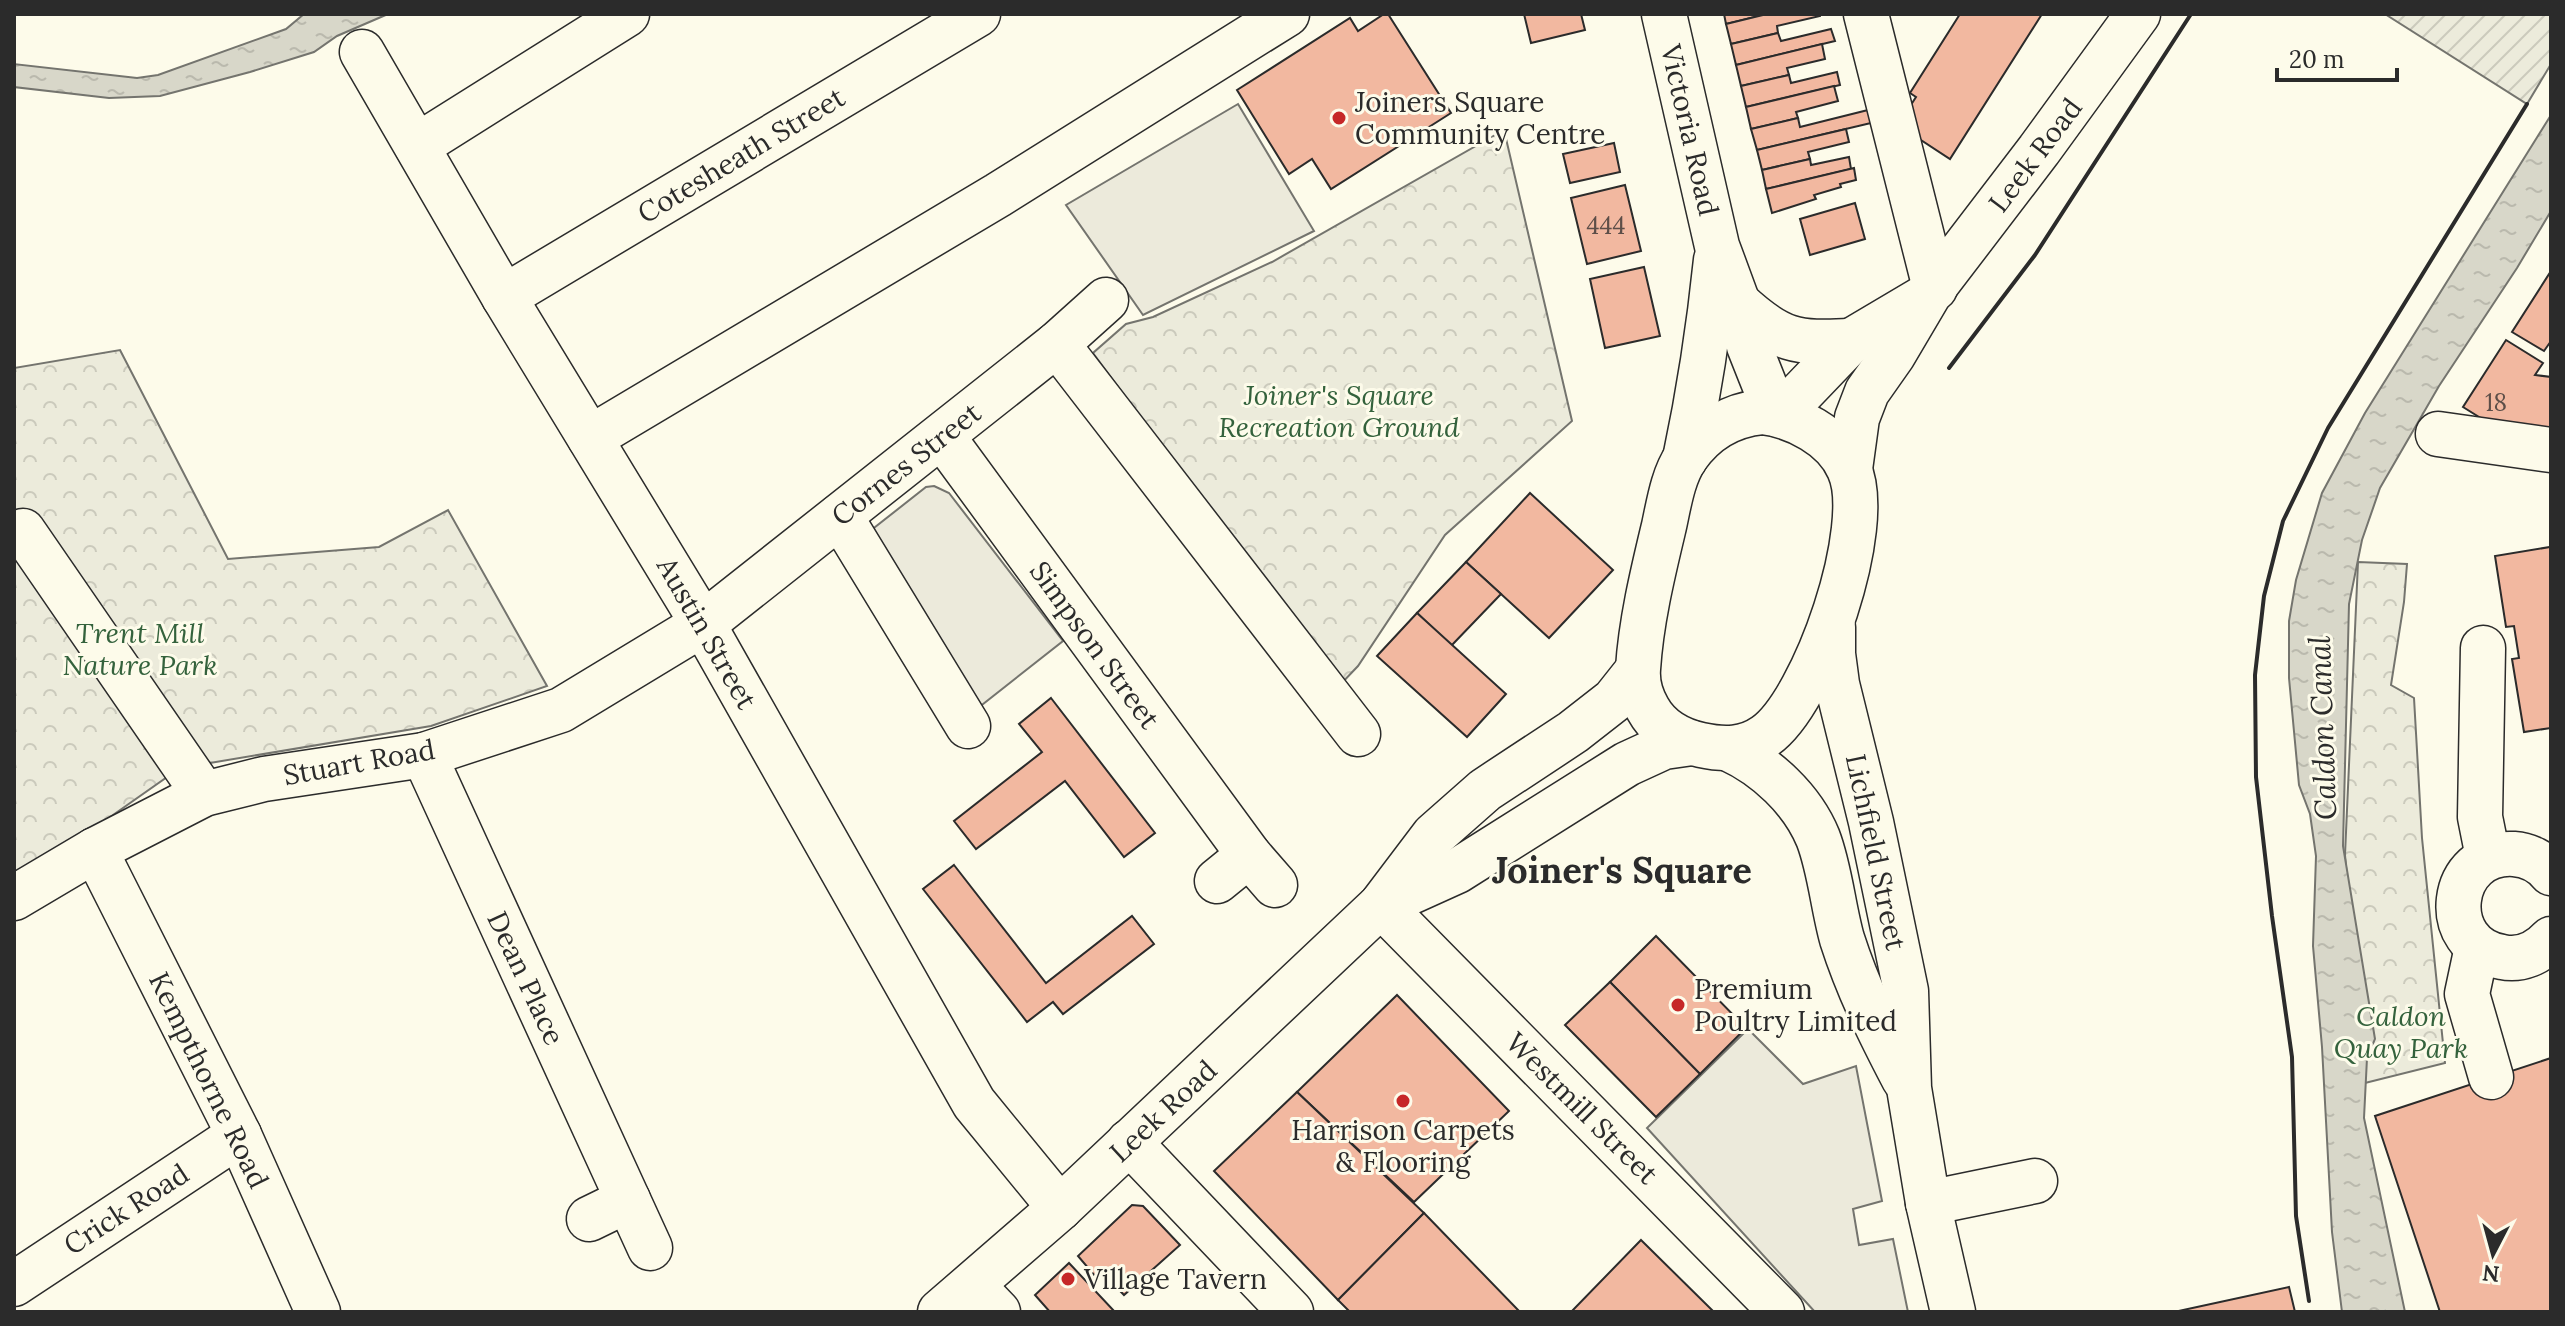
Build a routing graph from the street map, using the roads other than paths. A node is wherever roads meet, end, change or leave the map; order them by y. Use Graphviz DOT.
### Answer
graph roads {
  1 [pos="627,14"];
  2 [pos="978,14"];
  3 [pos="1287,14"];
  4 [pos="1664,14"];
  5 [pos="1902,14"];
  6 [pos="2138,14"];
  7 [pos="1871,34"];
  8 [pos="362,52"];
  9 [pos="417,146"];
  10 [pos="1717,246"];
  11 [pos="1932,291"];
  12 [pos="504,297"];
  13 [pos="1106,300"];
  14 [pos="1738,303"];
  15 [pos="1851,341"];
  16 [pos="1057,344"];
  17 [pos="1779,414"];
  18 [pos="2438,434"];
  19 [pos="942,436"];
  20 [pos="596,447"];
  21 [pos="2551,450"];
  22 [pos="1685,459"];
  23 [pos="1850,469"];
  24 [pos="840,516"];
  25 [pos="23,531"];
  26 [pos="1833,617"];
  27 [pos="703,624"];
  28 [pos="2483,648"];
  29 [pos="1637,671"];
  30 [pos="968,726"];
  31 [pos="1358,734"];
  32 [pos="1710,746"];
  33 [pos="424,755"];
  34 [pos="204,794"];
  35 [pos="95,850"];
  36 [pos="2488,857"];
  37 [pos="2550,869"];
  38 [pos="1247,873"];
  39 [pos="14,898"];
  40 [pos="1381,905"];
  41 [pos="2477,947"];
  42 [pos="2548,948"];
  43 [pos="2491,1077"];
  44 [pos="1909,1088"];
  45 [pos="239,1135"];
  46 [pos="1129,1142"];
  47 [pos="2035,1181"];
  48 [pos="628,1200"];
  49 [pos="1928,1203"];
  50 [pos="1060,1208"];
  51 [pos="589,1219"];
  52 [pos="650,1248"];
  53 [pos="14,1284"];
  54 [pos="970,1303"];
  55 [pos="318,1312"];
  56 [pos="1291,1312"];
  57 [pos="1782,1312"];
  58 [pos="1953,1312"];
  1 -- 9 [label="main road"];
  2 -- 12 [label="main road, Cotesheath Street"];
  3 -- 20 [label="main road"];
  4 -- 10 [label="main road, Victoria Road"];
  5 -- 7 [label="main road"];
  6 -- 11 [label="main road, Leek Road"];
  7 -- 11 [label="main road"];
  8 -- 9 [label="main road, Austin Street"];
  9 -- 12 [label="main road, Austin Street"];
  10 -- 14 [label="main road, Victoria Road"];
  10 -- 22 [label="main road, Victoria Road"];
  11 -- 15 [label="main road, Leek Road"];
  11 -- 23 [label="main road, Leek Road"];
  12 -- 20 [label="main road, Austin Street"];
  13 -- 16 [label="main road, Cornes Street"];
  14 -- 15 [label="main road"];
  14 -- 17 [label="main road, Victoria Road"];
  15 -- 17 [label="main road, Leek Road"];
  16 -- 19 [label="main road, Cornes Street"];
  16 -- 31 [label="main road"];
  17 -- 22 [label="main road"];
  17 -- 23 [label="main road"];
  18 -- 21 [label="main road"];
  19 -- 24 [label="main road, Cornes Street"];
  19 -- 38 [label="main road, Simpson Street"];
  20 -- 27 [label="main road, Austin Street"];
  22 -- 29 [label="main road"];
  23 -- 26 [label="main road"];
  24 -- 27 [label="main road, Cornes Street"];
  24 -- 30 [label="main road"];
  25 -- 34 [label="main road"];
  26 -- 32 [label="main road"];
  26 -- 44 [label="main road, Lichfield Street"];
  27 -- 33 [label="main road, Stuart Road"];
  27 -- 50 [label="main road, Austin Street"];
  28 -- 36 [label="main road"];
  29 -- 32 [label="main road"];
  29 -- 40 [label="main road, Leek Road"];
  32 -- 40 [label="main road, Leek Road"];
  32 -- 44 [label="main road, Lichfield Street"];
  33 -- 34 [label="main road, Stuart Road"];
  33 -- 48 [label="main road, Dean Place"];
  34 -- 35 [label="main road, Stuart Road"];
  35 -- 39 [label="main road, Stuart Road"];
  35 -- 45 [label="main road, Kempthorne Road"];
  36 -- 37 [label="main road"];
  36 -- 41 [label="main road"];
  40 -- 46 [label="main road, Leek Road"];
  40 -- 57 [label="main road, Westmill Street"];
  41 -- 42 [label="main road"];
  41 -- 43 [label="main road"];
  44 -- 49 [label="main road, Lichfield Street"];
  45 -- 53 [label="main road, Crick Road"];
  45 -- 55 [label="main road, Kempthorne Road"];
  46 -- 50 [label="main road, Leek Road"];
  46 -- 56 [label="main road"];
  47 -- 49 [label="main road"];
  48 -- 51 [label="main road"];
  48 -- 52 [label="main road, Dean Place"];
  49 -- 58 [label="main road, Lichfield Street"];
  50 -- 54 [label="main road, Leek Road"];
}
